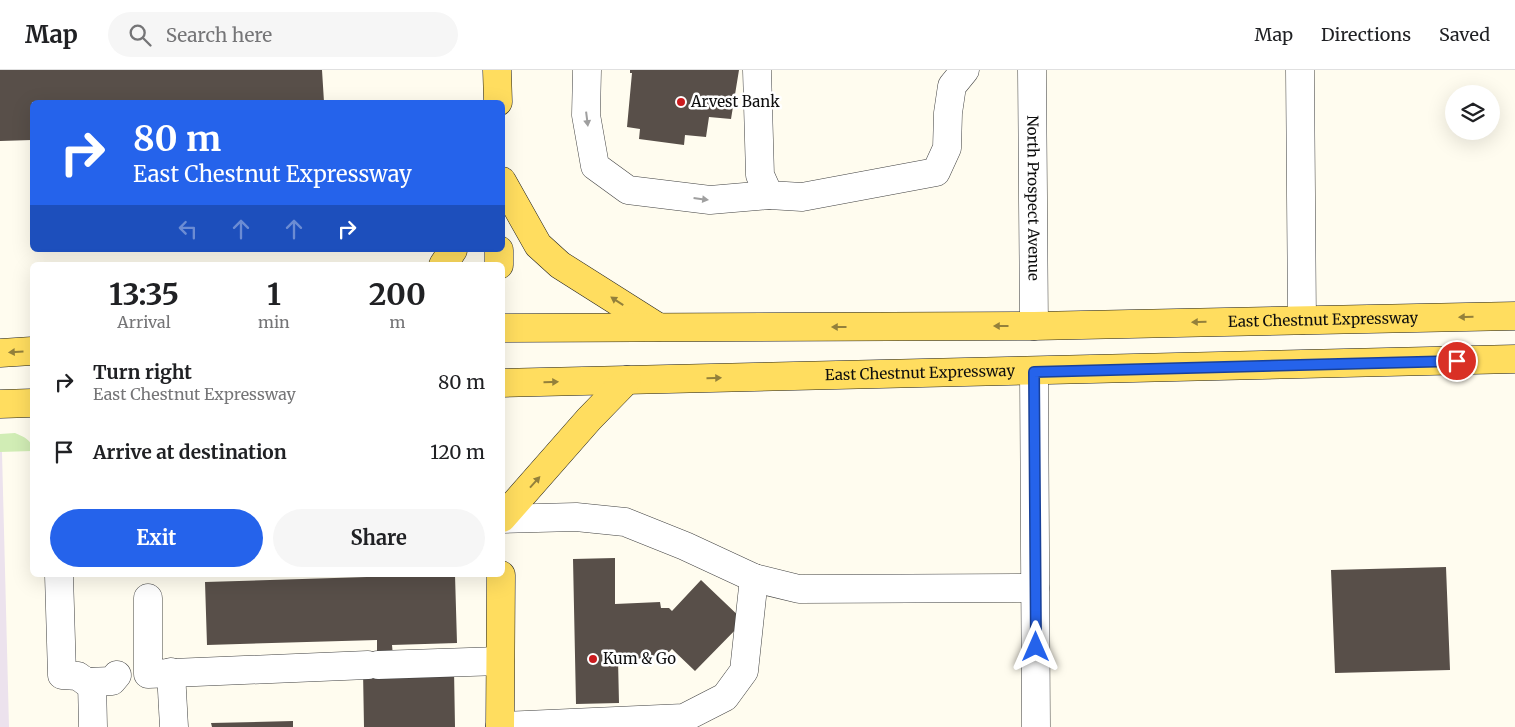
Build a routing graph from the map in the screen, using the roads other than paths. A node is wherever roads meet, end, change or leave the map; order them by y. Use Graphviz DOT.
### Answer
graph roads {
  1 [pos="497,70"];
  2 [pos="587,70"];
  3 [pos="757,70"];
  4 [pos="965,70"];
  5 [pos="1032,70"];
  6 [pos="1300,70"];
  7 [pos="498,100"];
  8 [pos="505,187"];
  9 [pos="769,195"];
  10 [pos="1515,316"];
  11 [pos="1302,320"];
  12 [pos="1034,326"];
  13 [pos="658,327"];
  14 [pos="505,328"];
  15 [pos="30,352"];
  16 [pos="0,353"];
  17 [pos="1515,359"];
  18 [pos="1034,372"];
  19 [pos="627,380"];
  20 [pos="505,383"];
  21 [pos="30,403"];
  22 [pos="0,404"];
  23 [pos="505,516"];
  24 [pos="505,519"];
  25 [pos="59,577"];
  26 [pos="501,577"];
  27 [pos="754,578"];
  28 [pos="149,583"];
  29 [pos="1035,588"];
  30 [pos="500,661"];
  31 [pos="160,673"];
  32 [pos="96,678"];
  33 [pos="93,727"];
  34 [pos="174,727"];
  35 [pos="500,727"];
  36 [pos="1036,727"];
  1 -- 7 [label="main road"];
  2 -- 9 [label="street, one-way"];
  3 -- 9 [label="street"];
  4 -- 9 [label="street"];
  5 -- 12 [label="street, North Prospect Avenue"];
  6 -- 11 [label="street"];
  13 -- 8 [label="main road, one-way"];
  10 -- 11 [label="main road, East Chestnut Expressway, one-way"];
  11 -- 12 [label="main road, East Chestnut Expressway, one-way"];
  12 -- 13 [label="main road, East Chestnut Expressway, one-way"];
  13 -- 14 [label="main road, East Chestnut Expressway"];
  15 -- 16 [label="main road, one-way"];
  17 -- 18 [label="main road, East Chestnut Expressway"];
  19 -- 18 [label="main road, East Chestnut Expressway, one-way"];
  18 -- 29 [label="street"];
  20 -- 19 [label="main road, East Chestnut Expressway, one-way"];
  23 -- 19 [label="main road, one-way"];
  21 -- 22 [label="main road"];
  24 -- 27 [label="street"];
  25 -- 32 [label="street"];
  26 -- 30 [label="main road"];
  27 -- 29 [label="street"];
  27 -- 35 [label="street"];
  28 -- 31 [label="street"];
  29 -- 36 [label="street"];
  30 -- 31 [label="street"];
  30 -- 35 [label="main road"];
  31 -- 32 [label="street"];
  31 -- 34 [label="street"];
  32 -- 33 [label="street"];
}
